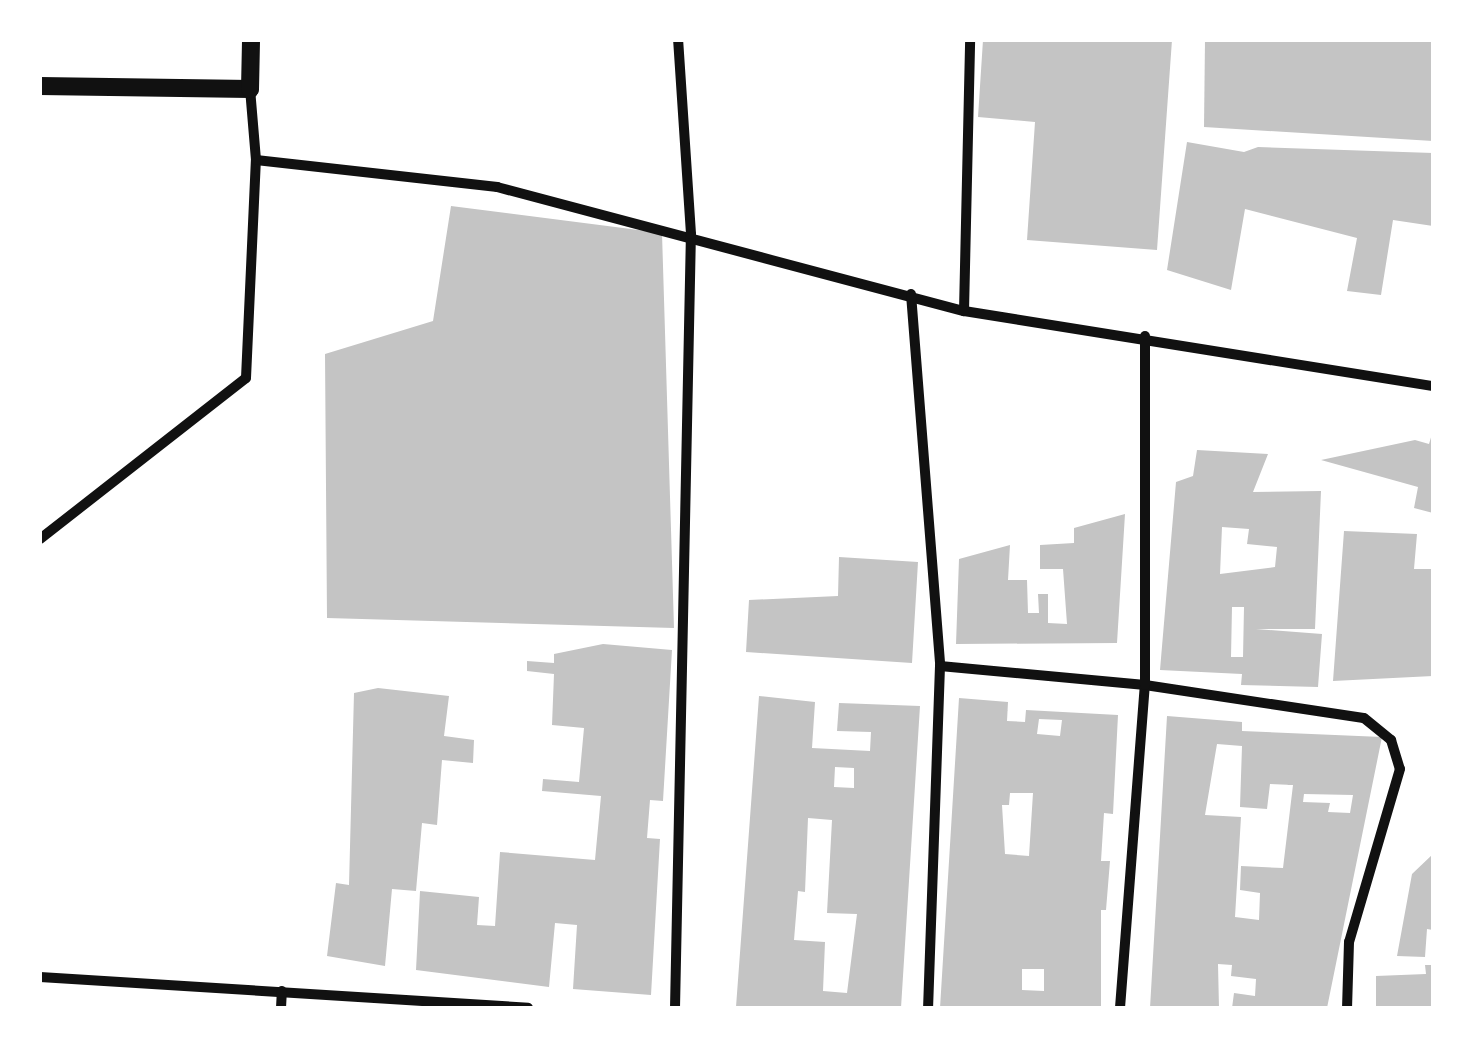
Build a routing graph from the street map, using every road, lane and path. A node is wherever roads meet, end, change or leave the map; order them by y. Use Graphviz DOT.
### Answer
graph roads {
  1 [pos="252,40"];
  2 [pos="678,40"];
  3 [pos="970,40"];
  4 [pos="40,86"];
  5 [pos="250,89"];
  6 [pos="256,160"];
  7 [pos="691,234"];
  8 [pos="911,294"];
  9 [pos="964,311"];
  10 [pos="1145,336"];
  11 [pos="1433,386"];
  12 [pos="40,539"];
  13 [pos="940,666"];
  14 [pos="1145,685"];
  15 [pos="40,978"];
  16 [pos="282,991"];
  17 [pos="281,1008"];
  18 [pos="528,1008"];
  19 [pos="675,1008"];
  20 [pos="928,1008"];
  21 [pos="1120,1008"];
  22 [pos="1347,1008"];
  1 -- 5 [label="street"];
  2 -- 7 [label="street"];
  3 -- 9 [label="street"];
  4 -- 5 [label="street"];
  5 -- 6 [label="street"];
  6 -- 7 [label="street"];
  6 -- 12 [label="street"];
  7 -- 8 [label="street"];
  7 -- 19 [label="street"];
  8 -- 9 [label="street"];
  8 -- 13 [label="street"];
  9 -- 10 [label="street"];
  10 -- 11 [label="street"];
  10 -- 14 [label="street"];
  13 -- 14 [label="street"];
  13 -- 20 [label="street"];
  14 -- 21 [label="street"];
  14 -- 22 [label="street"];
  15 -- 16 [label="street"];
  16 -- 17 [label="street"];
  16 -- 18 [label="street"];
}
